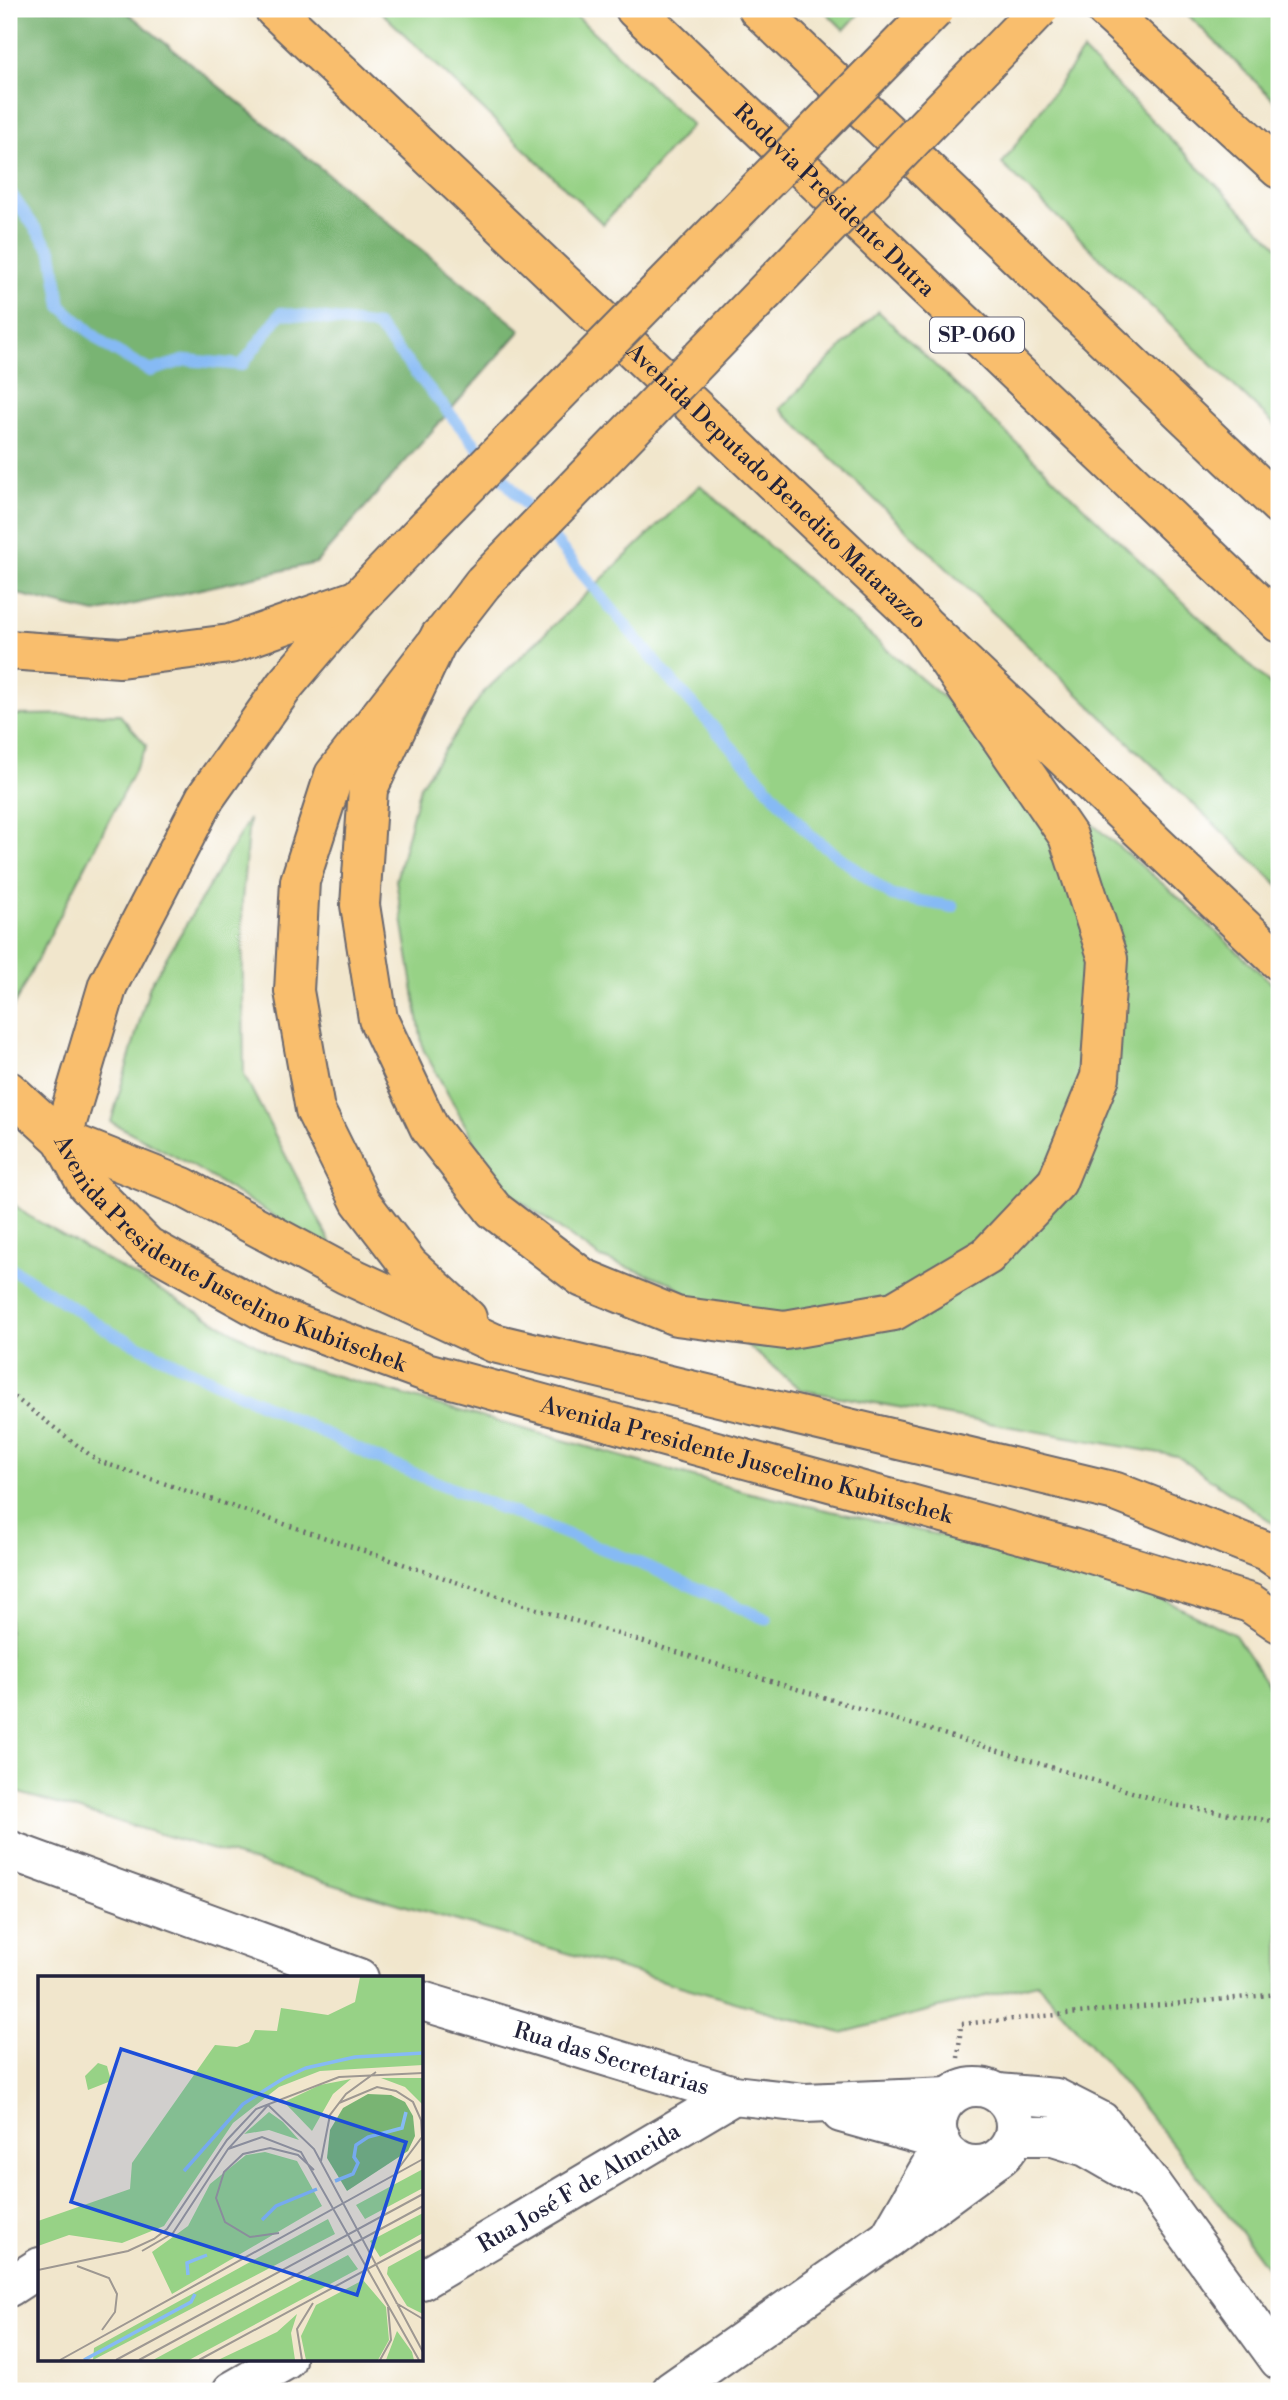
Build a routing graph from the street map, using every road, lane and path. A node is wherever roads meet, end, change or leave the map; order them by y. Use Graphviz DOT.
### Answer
graph roads {
  1 [pos="249,9"];
  2 [pos="274,9"];
  3 [pos="635,9"];
  4 [pos="758,9"];
  5 [pos="935,9"];
  6 [pos="1039,9"];
  7 [pos="1105,9"];
  8 [pos="307,40"];
  9 [pos="1279,169"];
  10 [pos="1279,505"];
  11 [pos="358,599"];
  12 [pos="918,617"];
  13 [pos="1279,623"];
  14 [pos="440,636"];
  15 [pos="9,650"];
  16 [pos="1279,961"];
  17 [pos="9,1091"];
  18 [pos="62,1139"];
  19 [pos="494,1343"];
  20 [pos="9,1393"];
  21 [pos="1279,1560"];
  22 [pos="1279,1623"];
  23 [pos="1279,1822"];
  24 [pos="9,1850"];
  25 [pos="354,1976"];
  26 [pos="1279,1994"];
  27 [pos="425,2006"];
  28 [pos="998,2093"];
  29 [pos="954,2094"];
  30 [pos="734,2095"];
  31 [pos="805,2103"];
  32 [pos="942,2143"];
  33 [pos="1003,2149"];
  34 [pos="1152,2185"];
  35 [pos="888,2238"];
  36 [pos="38,2268"];
  37 [pos="424,2279"];
  38 [pos="9,2287"];
  39 [pos="1279,2360"];
  40 [pos="283,2362"];
  41 [pos="232,2391"];
  42 [pos="671,2391"];
  1 -- 8 [label="main road"];
  2 -- 8 [label="main road, Avenida Deputado Benedito Matarazzo"];
  3 -- 13 [label="main road, Rodovia Presidente Dutra / SP-060"];
  4 -- 10 [label="main road"];
  5 -- 11 [label="main road, bridge"];
  6 -- 14 [label="main road, bridge"];
  7 -- 9 [label="main road"];
  8 -- 12 [label="main road, Avenida Deputado Benedito Matarazzo"];
  11 -- 15 [label="main road"];
  11 -- 18 [label="main road"];
  12 -- 14 [label="main road"];
  12 -- 16 [label="main road, Avenida Deputado Benedito Matarazzo"];
  14 -- 19 [label="main road"];
  17 -- 18 [label="main road"];
  18 -- 19 [label="main road, Avenida Presidente Juscelino Kubitschek"];
  18 -- 22 [label="main road, Avenida Presidente Juscelino Kubitschek"];
  19 -- 21 [label="main road, Avenida Presidente Juscelino Kubitschek"];
  20 -- 23 [label="path"];
  24 -- 25 [label="street"];
  26 -- 29 [label="path"];
  27 -- 30 [label="street, Rua das Secretarias"];
  28 -- 29 [label="street"];
  28 -- 33 [label="street"];
  28 -- 34 [label="street"];
  29 -- 31 [label="street, Rua das Secretarias"];
  29 -- 32 [label="street"];
  30 -- 31 [label="street, Rua das Secretarias"];
  30 -- 37 [label="street, Rua José F de Almeida"];
  31 -- 32 [label="street, Rua das Secretarias"];
  32 -- 33 [label="street"];
  32 -- 35 [label="street"];
  33 -- 34 [label="street"];
  33 -- 35 [label="street"];
  34 -- 39 [label="street"];
  35 -- 42 [label="street"];
  36 -- 38 [label="street"];
  40 -- 41 [label="street"];
}
